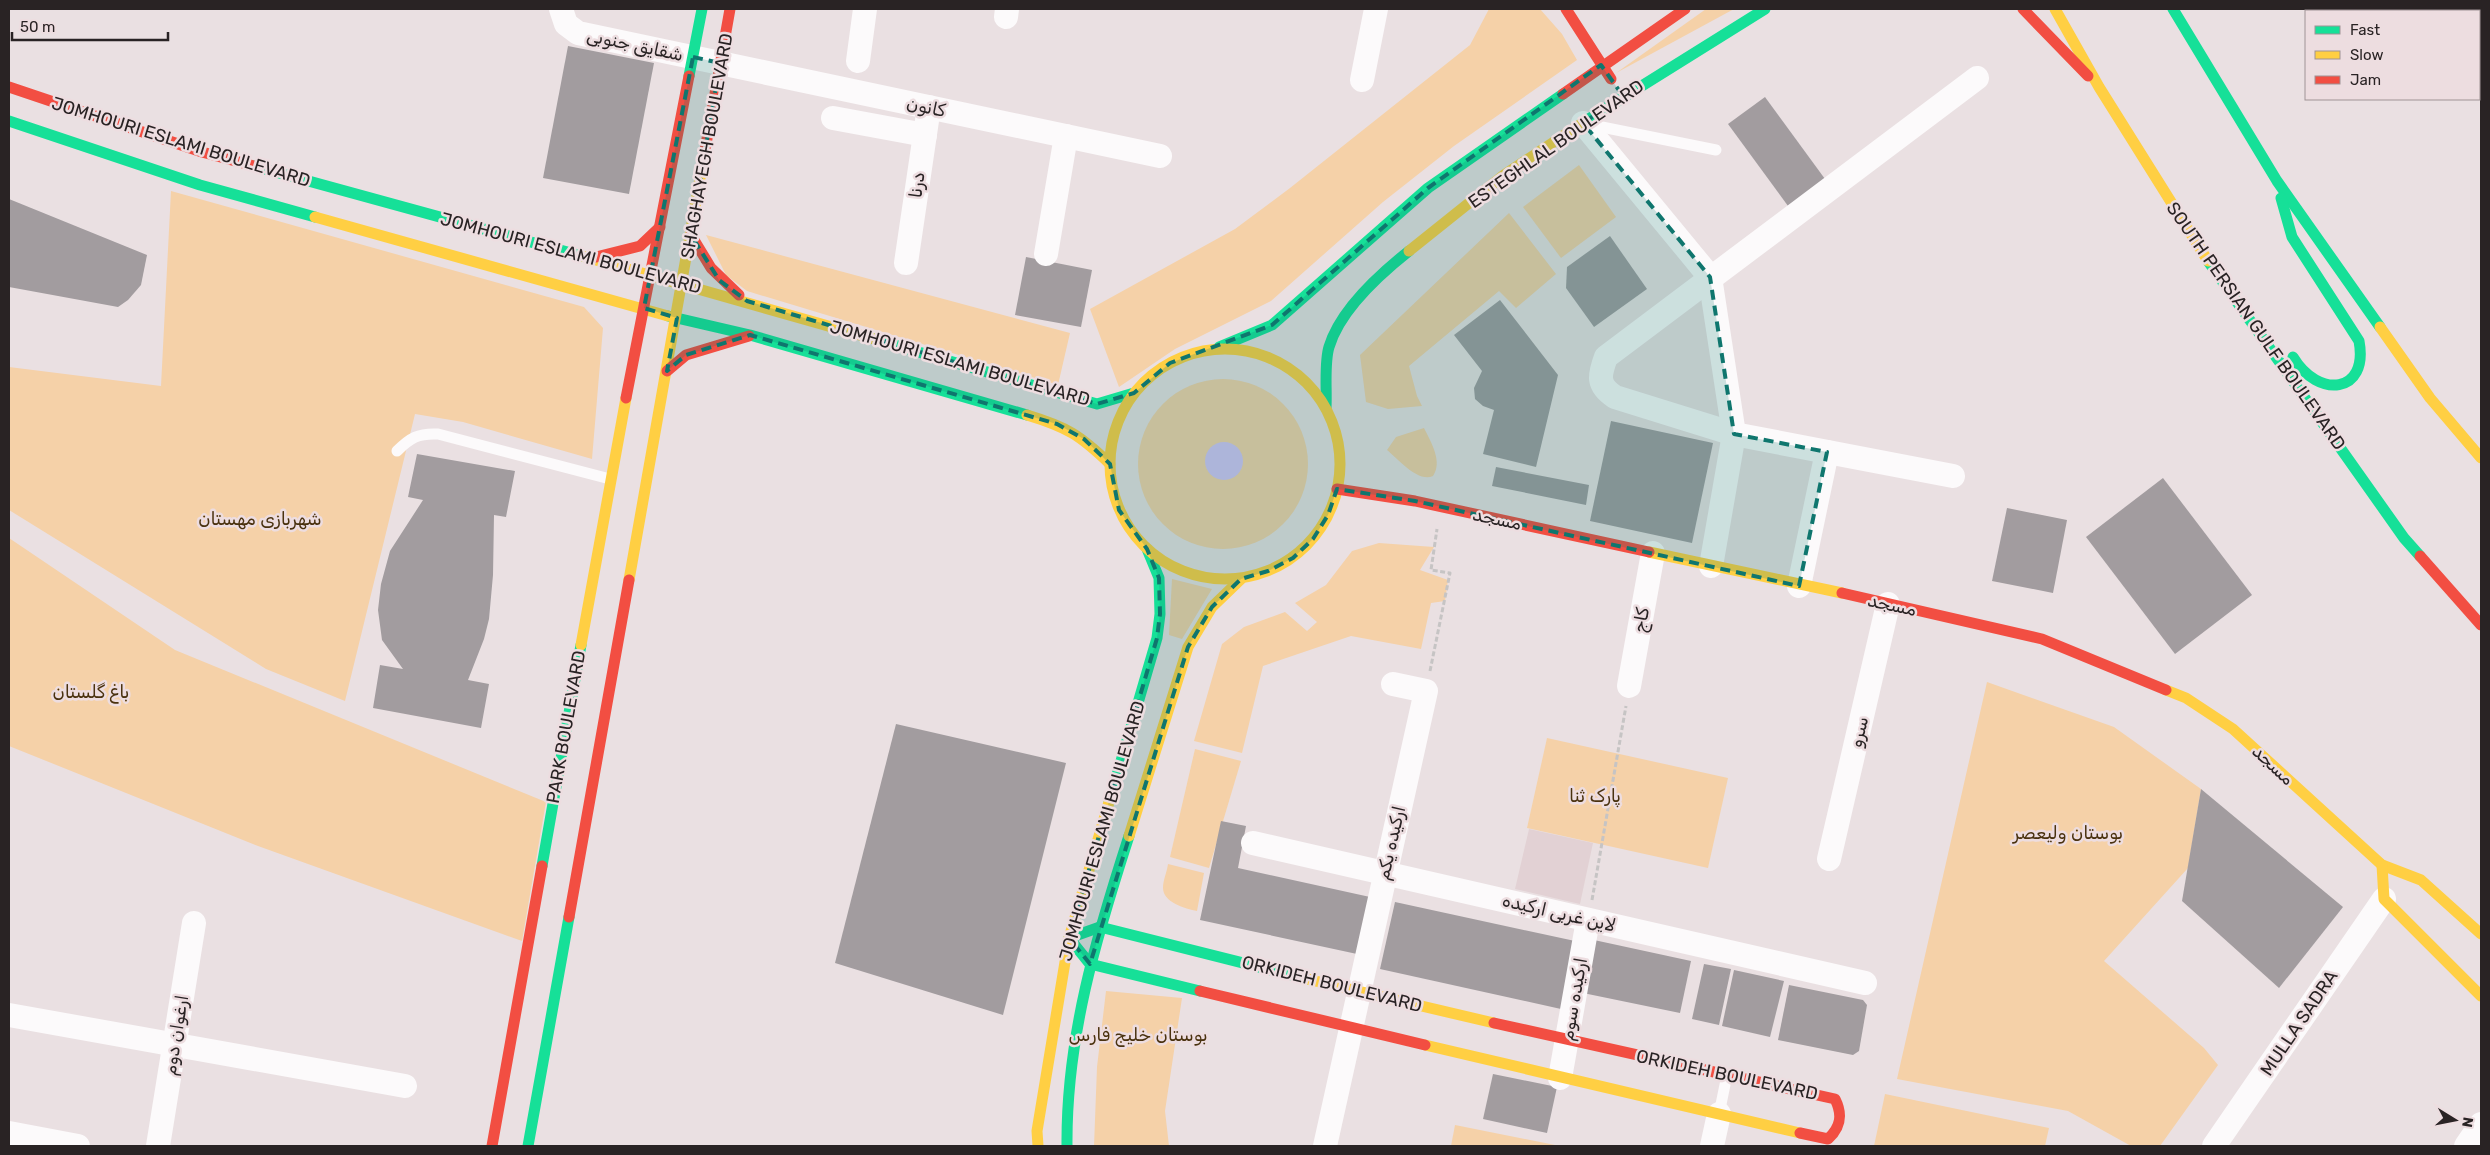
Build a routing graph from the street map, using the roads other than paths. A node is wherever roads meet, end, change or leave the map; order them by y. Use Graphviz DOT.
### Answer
graph roads {
  1 [pos="561,9"];
  2 [pos="702,9"];
  3 [pos="730,9"];
  4 [pos="865,9"];
  5 [pos="1376,9"];
  6 [pos="1566,9"];
  7 [pos="1685,9"];
  8 [pos="1764,9"];
  9 [pos="2023,9"];
  10 [pos="2055,9"];
  11 [pos="2173,9"];
  12 [pos="2184,9"];
  13 [pos="2194,47"];
  14 [pos="692,57"];
  15 [pos="858,61"];
  16 [pos="720,63"];
  17 [pos="1601,65"];
  18 [pos="1977,78"];
  19 [pos="1362,80"];
  20 [pos="2099,87"];
  21 [pos="9,88"];
  22 [pos="1623,96"];
  23 [pos="929,107"];
  24 [pos="834,118"];
  25 [pos="9,121"];
  26 [pos="1583,123"];
  27 [pos="925,135"];
  28 [pos="1066,136"];
  29 [pos="1716,150"];
  30 [pos="1160,156"];
  31 [pos="2277,181"];
  32 [pos="660,227"];
  33 [pos="692,235"];
  34 [pos="2190,237"];
  35 [pos="1046,254"];
  36 [pos="591,258"];
  37 [pos="906,263"];
  38 [pos="2232,272"];
  39 [pos="651,275"];
  40 [pos="1710,277"];
  41 [pos="683,283"];
  42 [pos="585,291"];
  43 [pos="747,301"];
  44 [pos="644,308"];
  45 [pos="610,311"];
  46 [pos="677,318"];
  47 [pos="626,331"];
  48 [pos="750,336"];
  49 [pos="1214,349"];
  50 [pos="2288,351"];
  51 [pos="634,360"];
  52 [pos="667,371"];
  53 [pos="1134,393"];
  54 [pos="1326,408"];
  55 [pos="1734,434"];
  56 [pos="397,451"];
  57 [pos="1827,452"];
  58 [pos="2481,458"];
  59 [pos="1110,464"];
  60 [pos="1953,476"];
  61 [pos="610,479"];
  62 [pos="1337,489"];
  63 [pos="1147,549"];
  64 [pos="1653,553"];
  65 [pos="1711,566"];
  66 [pos="1241,578"];
  67 [pos="1799,586"];
  68 [pos="1888,604"];
  69 [pos="2481,625"];
  70 [pos="1392,684"];
  71 [pos="1630,686"];
  72 [pos="1253,843"];
  73 [pos="1829,860"];
  74 [pos="2382,865"];
  75 [pos="1384,874"];
  76 [pos="2384,899"];
  77 [pos="1588,920"];
  78 [pos="194,923"];
  79 [pos="1100,927"];
  80 [pos="2481,934"];
  81 [pos="1069,938"];
  82 [pos="1090,964"];
  83 [pos="1865,983"];
  84 [pos="1358,992"];
  85 [pos="2481,996"];
  86 [pos="9,1014"];
  87 [pos="1350,1028"];
  88 [pos="1566,1040"];
  89 [pos="175,1045"];
  90 [pos="1727,1075"];
  91 [pos="1560,1078"];
  92 [pos="405,1086"];
  93 [pos="1720,1114"];
  94 [pos="2481,1124"];
  95 [pos="9,1134"];
  96 [pos="78,1146"];
  97 [pos="158,1146"];
  98 [pos="492,1146"];
  99 [pos="528,1146"];
  100 [pos="1038,1146"];
  101 [pos="1067,1146"];
  102 [pos="1325,1146"];
  103 [pos="1712,1146"];
  104 [pos="2214,1146"];
  105 [pos="2466,1146"];
  1 -- 14 [label="street, شقایق جنوبی"];
  2 -- 14 [label="street, SHAGHAYEGH BOULEVARD"];
  3 -- 16 [label="street, SHAGHAYEGH BOULEVARD"];
  4 -- 15 [label="street"];
  5 -- 19 [label="street"];
  6 -- 17 [label="street"];
  7 -- 17 [label="street"];
  8 -- 22 [label="street, ESTEGHLAL BOULEVARD"];
  9 -- 20 [label="street"];
  10 -- 20 [label="street, SOUTH PERSIAN GULF BOULEVARD"];
  11 -- 13 [label="street"];
  12 -- 13 [label="street"];
  13 -- 31 [label="street"];
  14 -- 16 [label="street, کانون"];
  14 -- 32 [label="street, SHAGHAYEGH BOULEVARD"];
  16 -- 23 [label="street, کانون"];
  16 -- 33 [label="street, SHAGHAYEGH BOULEVARD"];
  17 -- 22 [label="street"];
  17 -- 49 [label="street"];
  18 -- 40 [label="street"];
  20 -- 34 [label="street, SOUTH PERSIAN GULF BOULEVARD"];
  21 -- 36 [label="street, JOMHOURI ESLAMI BOULEVARD"];
  22 -- 26 [label="street, ESTEGHLAL BOULEVARD"];
  23 -- 27 [label="street, درنا"];
  23 -- 28 [label="street, کانون"];
  24 -- 27 [label="street"];
  25 -- 42 [label="street, JOMHOURI ESLAMI BOULEVARD"];
  26 -- 29 [label="lane"];
  26 -- 40 [label="street"];
  26 -- 54 [label="street, ESTEGHLAL BOULEVARD"];
  27 -- 37 [label="street, درنا"];
  28 -- 30 [label="street, کانون"];
  28 -- 35 [label="street"];
  31 -- 50 [label="street"];
  31 -- 58 [label="street"];
  32 -- 36 [label="street"];
  32 -- 39 [label="street, SHAGHAYEGH BOULEVARD"];
  33 -- 41 [label="street, SHAGHAYEGH BOULEVARD"];
  33 -- 43 [label="street"];
  34 -- 38 [label="street"];
  34 -- 69 [label="street, SOUTH PERSIAN GULF BOULEVARD"];
  36 -- 39 [label="street, JOMHOURI ESLAMI BOULEVARD"];
  39 -- 41 [label="street, JOMHOURI ESLAMI BOULEVARD"];
  39 -- 44 [label="street, SHAGHAYEGH BOULEVARD"];
  40 -- 55 [label="street"];
  40 -- 55 [label="street"];
  41 -- 43 [label="street, JOMHOURI ESLAMI BOULEVARD"];
  41 -- 46 [label="street, SHAGHAYEGH BOULEVARD"];
  42 -- 44 [label="street, JOMHOURI ESLAMI BOULEVARD"];
  42 -- 45 [label="street"];
  43 -- 53 [label="street, JOMHOURI ESLAMI BOULEVARD"];
  44 -- 46 [label="street, JOMHOURI ESLAMI BOULEVARD"];
  44 -- 51 [label="street, PARK BOULEVARD"];
  46 -- 48 [label="street, JOMHOURI ESLAMI BOULEVARD"];
  46 -- 52 [label="street, PARK BOULEVARD"];
  47 -- 51 [label="street"];
  48 -- 52 [label="street"];
  48 -- 59 [label="street, JOMHOURI ESLAMI BOULEVARD"];
  49 -- 53 [label="street"];
  49 -- 54 [label="street"];
  51 -- 61 [label="street, PARK BOULEVARD"];
  52 -- 99 [label="street, PARK BOULEVARD"];
  53 -- 59 [label="street"];
  54 -- 62 [label="street"];
  55 -- 57 [label="street"];
  55 -- 65 [label="street"];
  56 -- 61 [label="lane"];
  57 -- 60 [label="street"];
  57 -- 67 [label="street"];
  59 -- 63 [label="street"];
  61 -- 98 [label="street, PARK BOULEVARD"];
  62 -- 64 [label="street, مسجد"];
  62 -- 66 [label="street"];
  63 -- 66 [label="street"];
  63 -- 81 [label="street, JOMHOURI ESLAMI BOULEVARD"];
  64 -- 65 [label="street, مسجد"];
  64 -- 71 [label="street, کاج"];
  65 -- 67 [label="street, مسجد"];
  66 -- 79 [label="street, JOMHOURI ESLAMI BOULEVARD"];
  67 -- 68 [label="street, مسجد"];
  68 -- 73 [label="street, سرو"];
  68 -- 74 [label="street, مسجد"];
  70 -- 75 [label="street, ارکیده یکم"];
  72 -- 75 [label="street, لاین غربی ارکیده"];
  74 -- 76 [label="street"];
  74 -- 80 [label="street, مسجد"];
  75 -- 77 [label="street, لاین غربی ارکیده"];
  75 -- 84 [label="street, ارکیده یکم"];
  76 -- 85 [label="street"];
  76 -- 104 [label="street, MULLA SADRA"];
  77 -- 83 [label="street, لاین غربی ارکیده"];
  77 -- 88 [label="street, ارکیده سوم"];
  78 -- 89 [label="street, ارغوان دوم"];
  79 -- 81 [label="street"];
  79 -- 82 [label="street, JOMHOURI ESLAMI BOULEVARD"];
  79 -- 84 [label="street, ORKIDEH BOULEVARD"];
  81 -- 82 [label="street"];
  81 -- 100 [label="street, JOMHOURI ESLAMI BOULEVARD"];
  82 -- 87 [label="street, ORKIDEH BOULEVARD"];
  82 -- 101 [label="street, JOMHOURI ESLAMI BOULEVARD"];
  84 -- 87 [label="street, ارکیده یکم"];
  84 -- 88 [label="street, ORKIDEH BOULEVARD"];
  86 -- 89 [label="street"];
  87 -- 91 [label="street, ORKIDEH BOULEVARD"];
  87 -- 102 [label="street, ارکیده یکم"];
  88 -- 90 [label="street, ORKIDEH BOULEVARD"];
  88 -- 91 [label="street, ارکیده سوم"];
  89 -- 92 [label="street"];
  89 -- 97 [label="street, ارغوان دوم"];
  90 -- 93 [label="lane"];
  90 -- 93 [label="street, ORKIDEH BOULEVARD"];
  91 -- 93 [label="street, ORKIDEH BOULEVARD"];
  93 -- 103 [label="street"];
  94 -- 105 [label="street"];
  95 -- 96 [label="street"];
}
